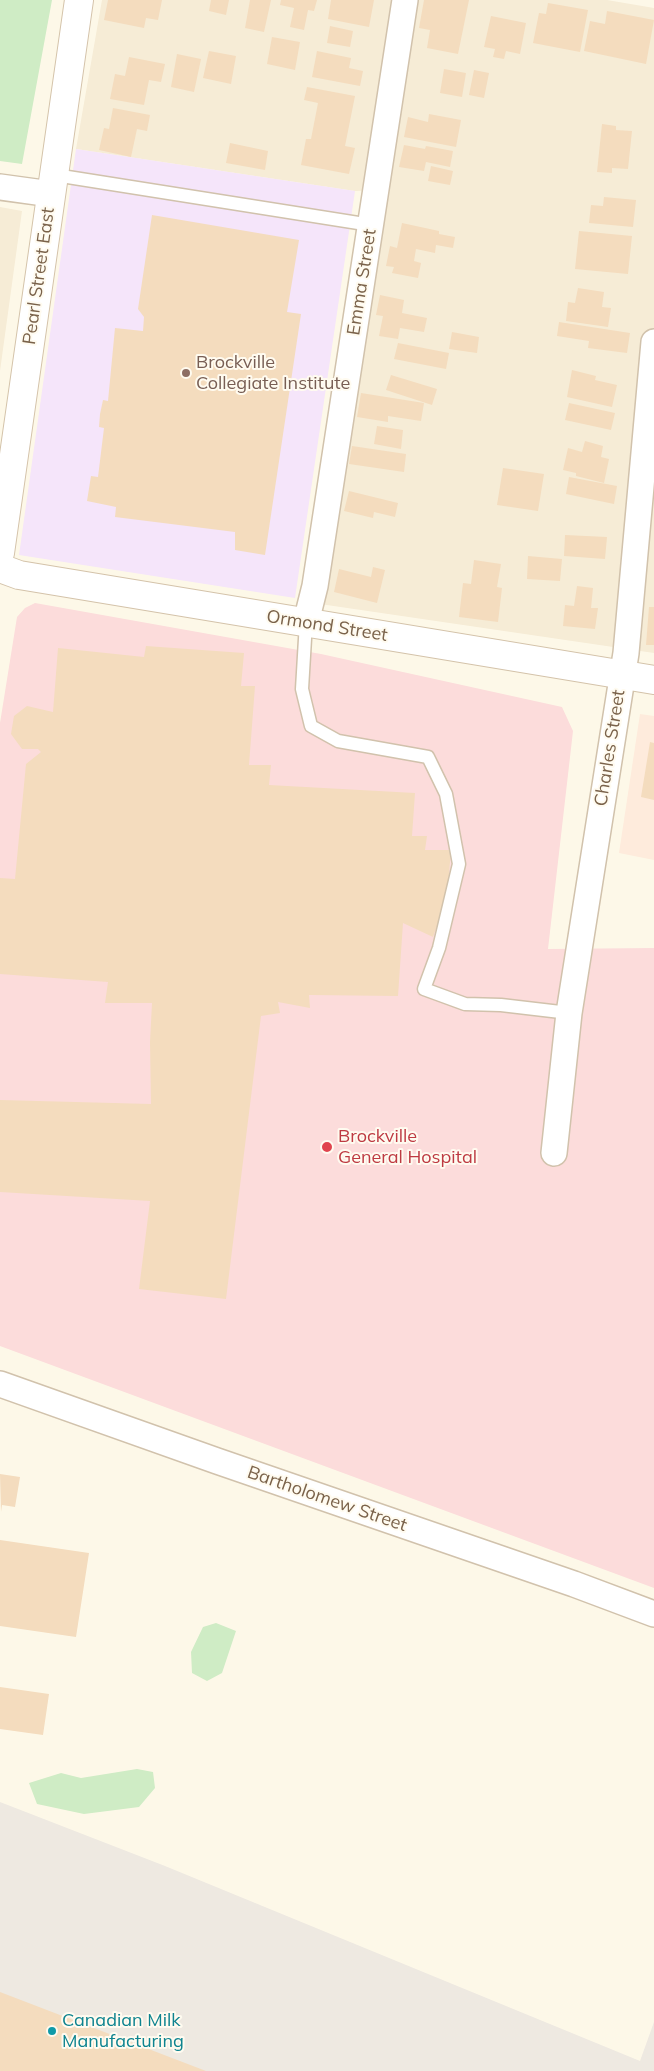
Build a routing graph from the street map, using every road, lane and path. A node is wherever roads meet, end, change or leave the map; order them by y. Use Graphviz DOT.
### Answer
graph roads {
  1 [pos="79,0"];
  2 [pos="405,0"];
  3 [pos="53,184"];
  4 [pos="0,187"];
  5 [pos="371,225"];
  6 [pos="654,342"];
  7 [pos="0,553"];
  8 [pos="0,568"];
  9 [pos="306,622"];
  10 [pos="622,674"];
  11 [pos="654,680"];
  12 [pos="569,1013"];
  13 [pos="554,1153"];
  14 [pos="0,1384"];
  15 [pos="654,1614"];
  1 -- 3 [label="street, Pearl Street East"];
  2 -- 5 [label="street, Emma Street"];
  3 -- 4 [label="street"];
  3 -- 5 [label="lane"];
  3 -- 7 [label="street, Pearl Street East"];
  5 -- 9 [label="street, Emma Street"];
  6 -- 10 [label="street, Charles Street"];
  8 -- 9 [label="street, Ormond Street"];
  9 -- 10 [label="street, Ormond Street"];
  9 -- 12 [label="lane"];
  10 -- 11 [label="street, Ormond Street"];
  10 -- 12 [label="street, Charles Street"];
  12 -- 13 [label="street, Charles Street"];
  14 -- 15 [label="street, Bartholomew Street"];
}
